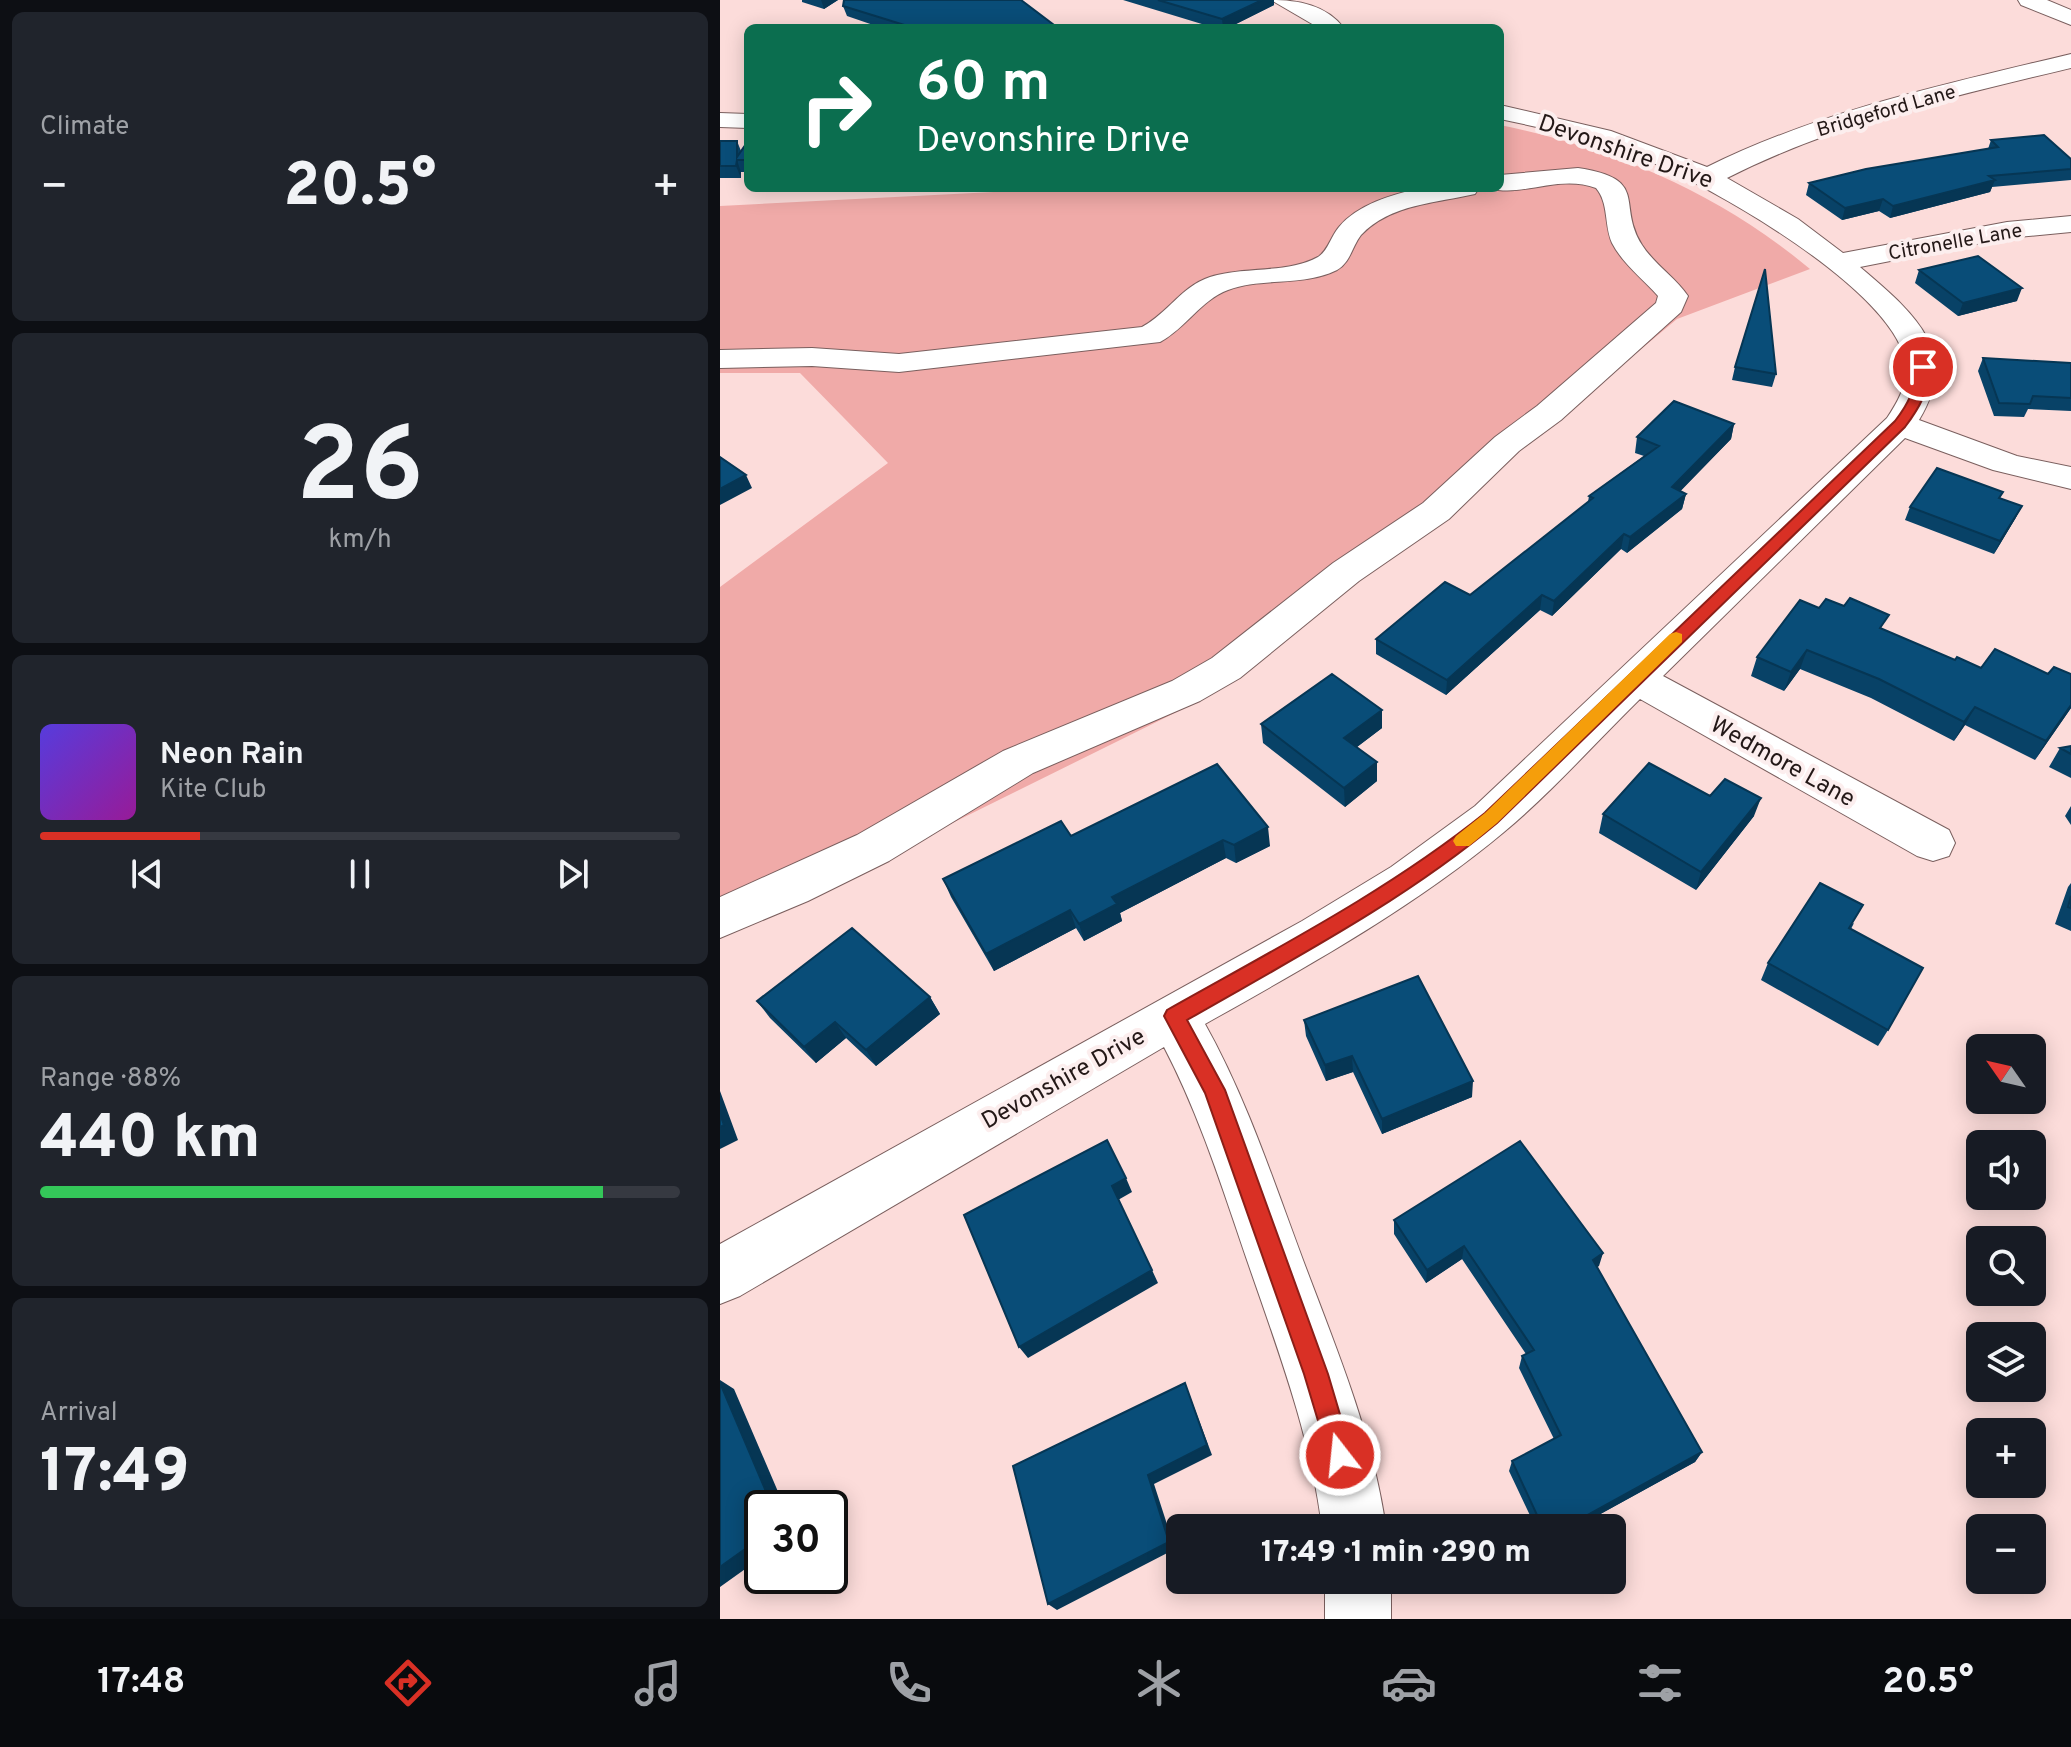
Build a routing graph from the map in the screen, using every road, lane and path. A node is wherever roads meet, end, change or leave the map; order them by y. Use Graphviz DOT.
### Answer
graph roads {
  1 [pos="1282,0"];
  2 [pos="2029,0"];
  3 [pos="2071,18"];
  4 [pos="1327,24"];
  5 [pos="2071,61"];
  6 [pos="1504,113"];
  7 [pos="720,120"];
  8 [pos="744,121"];
  9 [pos="1708,177"];
  10 [pos="1504,183"];
  11 [pos="1440,192"];
  12 [pos="2071,224"];
  13 [pos="1839,262"];
  14 [pos="720,359"];
  15 [pos="1900,424"];
  16 [pos="2071,478"];
  17 [pos="1634,678"];
  18 [pos="1933,843"];
  19 [pos="720,918"];
  20 [pos="1174,1016"];
  21 [pos="720,1276"];
  22 [pos="1352,1514"];
  23 [pos="1358,1594"];
  24 [pos="1358,1619"];
  1 -- 4 [label="street"];
  2 -- 3 [label="street"];
  5 -- 9 [label="street, Bridgeford Lane"];
  6 -- 9 [label="street, Devonshire Drive"];
  7 -- 8 [label="street"];
  9 -- 13 [label="street, Devonshire Drive"];
  10 -- 19 [label="street"];
  11 -- 14 [label="street"];
  12 -- 13 [label="street, Citronelle Lane"];
  13 -- 15 [label="street, Devonshire Drive"];
  15 -- 16 [label="street"];
  15 -- 17 [label="street, Devonshire Drive"];
  17 -- 18 [label="street, Wedmore Lane"];
  17 -- 20 [label="street, Devonshire Drive"];
  20 -- 21 [label="street, Devonshire Drive"];
  20 -- 22 [label="street"];
  23 -- 24 [label="street"];
}
